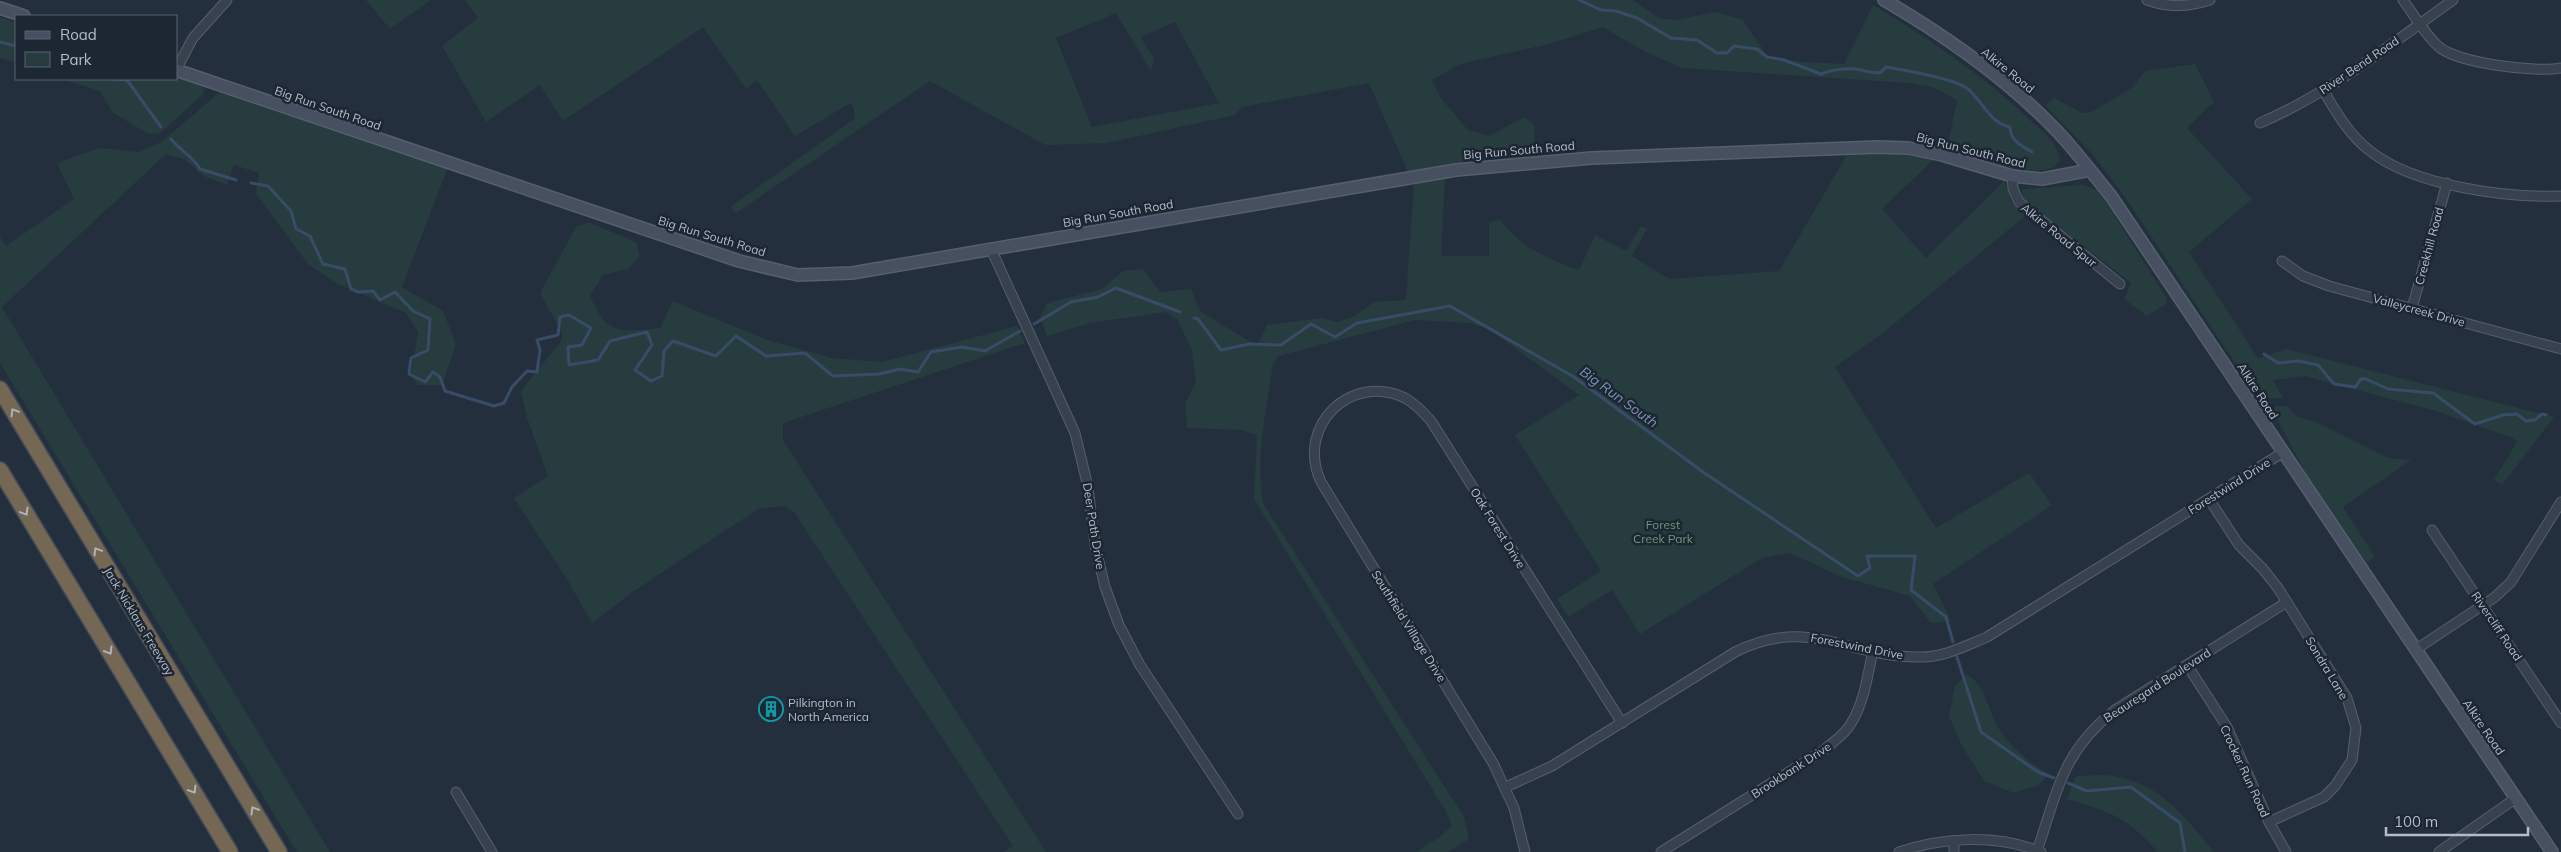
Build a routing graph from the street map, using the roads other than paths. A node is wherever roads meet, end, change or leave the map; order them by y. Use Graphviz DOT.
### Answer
graph roads {
  1 [pos="226,0"];
  2 [pos="1884,0"];
  3 [pos="2147,0"];
  4 [pos="2210,0"];
  5 [pos="2403,0"];
  6 [pos="2453,0"];
  7 [pos="2,6"];
  8 [pos="22,15"];
  9 [pos="2421,23"];
  10 [pos="178,66"];
  11 [pos="2561,68"];
  12 [pos="178,71"];
  13 [pos="2323,90"];
  14 [pos="2260,123"];
  15 [pos="2090,170"];
  16 [pos="2012,176"];
  17 [pos="2447,183"];
  18 [pos="2561,196"];
  19 [pos="991,249"];
  20 [pos="2282,261"];
  21 [pos="2120,284"];
  22 [pos="2412,308"];
  23 [pos="2561,349"];
  24 [pos="0,389"];
  25 [pos="1339,405"];
  26 [pos="2282,453"];
  27 [pos="0,470"];
  28 [pos="2209,499"];
  29 [pos="2561,502"];
  30 [pos="2432,530"];
  31 [pos="2287,602"];
  32 [pos="2482,604"];
  33 [pos="1873,650"];
  34 [pos="2415,650"];
  35 [pos="2187,665"];
  36 [pos="2559,716"];
  37 [pos="1622,723"];
  38 [pos="1506,788"];
  39 [pos="456,792"];
  40 [pos="2516,798"];
  41 [pos="1238,814"];
  42 [pos="2269,822"];
  43 [pos="1954,840"];
  44 [pos="2039,851"];
  45 [pos="2442,851"];
  46 [pos="230,852"];
  47 [pos="279,852"];
  48 [pos="492,852"];
  49 [pos="1525,852"];
  50 [pos="1661,852"];
  51 [pos="1899,852"];
  52 [pos="1954,852"];
  53 [pos="2286,852"];
  54 [pos="2552,852"];
  1 -- 10 [label="street"];
  2 -- 15 [label="street, Alkire Road"];
  3 -- 4 [label="street"];
  5 -- 9 [label="street"];
  6 -- 9 [label="street, River Bend Road"];
  7 -- 8 [label="street"];
  9 -- 11 [label="street"];
  9 -- 13 [label="street, River Bend Road"];
  12 -- 19 [label="street, Big Run South Road"];
  13 -- 14 [label="street, River Bend Road"];
  13 -- 17 [label="street"];
  15 -- 16 [label="street, Big Run South Road"];
  15 -- 26 [label="street, Alkire Road"];
  16 -- 19 [label="street, Big Run South Road"];
  16 -- 21 [label="street, Alkire Road Spur"];
  17 -- 18 [label="street"];
  17 -- 22 [label="street, Creekhill Road"];
  19 -- 41 [label="street, Deer Path Drive"];
  20 -- 22 [label="street, Valleycreek Drive"];
  22 -- 23 [label="street, Valleycreek Drive"];
  47 -- 24 [label="highway, Jack Nicklaus Freeway, one-way"];
  25 -- 37 [label="street, Oak Forest Drive"];
  25 -- 38 [label="street, Southfield Village Drive"];
  26 -- 28 [label="street, Forestwind Drive"];
  26 -- 34 [label="street, Alkire Road"];
  27 -- 46 [label="highway, one-way"];
  28 -- 31 [label="street, Sondra Lane"];
  28 -- 33 [label="street, Forestwind Drive"];
  29 -- 32 [label="street"];
  30 -- 32 [label="street, Rivercliff Road"];
  31 -- 35 [label="street, Beauregard Boulevard"];
  31 -- 42 [label="street, Sondra Lane"];
  32 -- 34 [label="street"];
  32 -- 36 [label="street, Rivercliff Road"];
  33 -- 37 [label="street, Forestwind Drive"];
  33 -- 50 [label="street, Brookbank Drive"];
  34 -- 40 [label="street, Alkire Road"];
  35 -- 42 [label="street, Crocker Run Road"];
  35 -- 44 [label="street, Beauregard Boulevard"];
  37 -- 38 [label="street, Forestwind Drive"];
  38 -- 49 [label="street, Southfield Village Drive"];
  39 -- 48 [label="street"];
  40 -- 45 [label="street"];
  40 -- 54 [label="street, Alkire Road"];
  42 -- 53 [label="street, Crocker Run Road"];
  43 -- 44 [label="street"];
  43 -- 51 [label="street"];
  43 -- 52 [label="street"];
}
